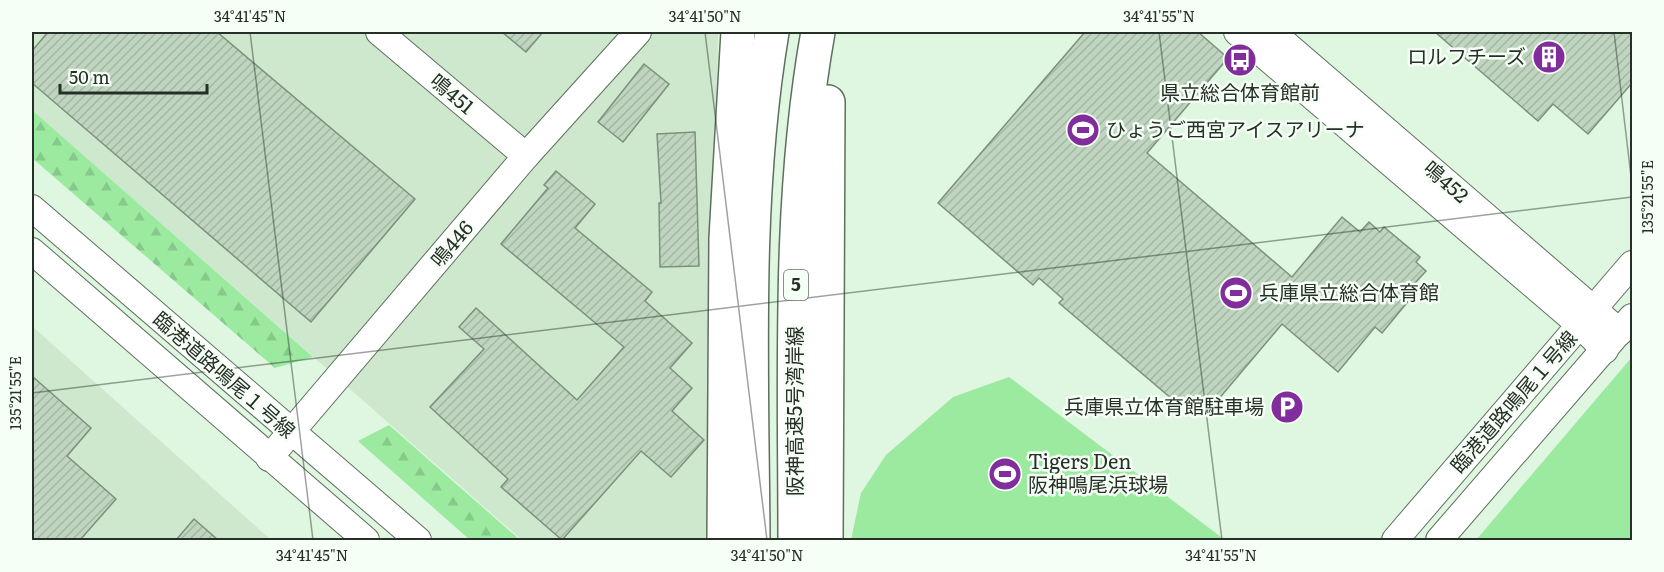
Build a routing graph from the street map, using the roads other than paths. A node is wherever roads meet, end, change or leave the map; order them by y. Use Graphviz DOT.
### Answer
graph roads {
  1 [pos="379,32"];
  2 [pos="638,32"];
  3 [pos="738,32"];
  4 [pos="772,32"];
  5 [pos="818,32"];
  6 [pos="834,32"];
  7 [pos="1237,32"];
  8 [pos="1272,32"];
  9 [pos="526,156"];
  10 [pos="32,208"];
  11 [pos="32,251"];
  12 [pos="1632,264"];
  13 [pos="1586,317"];
  14 [pos="1619,333"];
  15 [pos="292,433"];
  16 [pos="269,458"];
  17 [pos="366,540"];
  18 [pos="418,540"];
  19 [pos="724,540"];
  20 [pos="753,540"];
  21 [pos="795,540"];
  22 [pos="826,540"];
  23 [pos="1395,540"];
  24 [pos="1439,540"];
  1 -- 9 [label="street, 鳴451"];
  2 -- 9 [label="street, 鳴446"];
  3 -- 19 [label="highway"];
  4 -- 20 [label="highway"];
  5 -- 21 [label="highway, 阪神高速5号湾岸線 / 5"];
  6 -- 22 [label="highway, 5"];
  7 -- 13 [label="street, 鳴452"];
  8 -- 13 [label="street, 鳴452"];
  9 -- 15 [label="street, 鳴446"];
  10 -- 15 [label="street, 臨港道路鳴尾１号線"];
  11 -- 16 [label="street, 臨港道路鳴尾１号線"];
  12 -- 13 [label="street, 臨港道路鳴尾１号線"];
  13 -- 14 [label="street"];
  13 -- 23 [label="street, 臨港道路鳴尾１号線"];
  14 -- 24 [label="street, 臨港道路鳴尾１号線"];
  15 -- 16 [label="street, 鳴446"];
  15 -- 18 [label="street, 臨港道路鳴尾１号線"];
  16 -- 17 [label="street, 臨港道路鳴尾１号線"];
}
